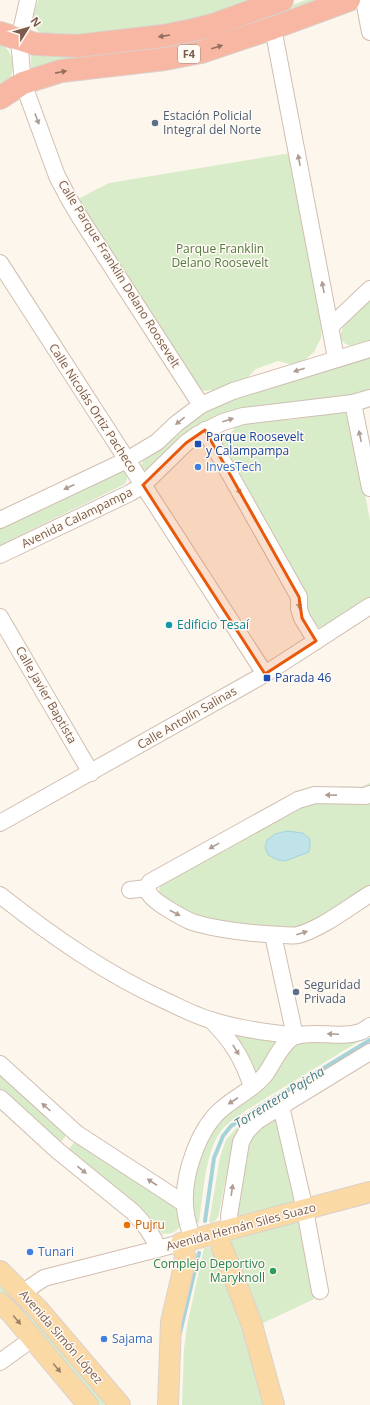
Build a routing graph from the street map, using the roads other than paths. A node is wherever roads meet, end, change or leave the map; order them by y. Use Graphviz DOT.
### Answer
graph roads {
  1 [pos="28,0"];
  2 [pos="349,0"];
  3 [pos="364,0"];
  4 [pos="274,1"];
  5 [pos="273,28"];
  6 [pos="370,32"];
  7 [pos="10,37"];
  8 [pos="24,83"];
  9 [pos="0,98"];
  10 [pos="0,263"];
  11 [pos="370,289"];
  12 [pos="330,326"];
  13 [pos="370,349"];
  14 [pos="336,358"];
  15 [pos="370,398"];
  16 [pos="353,403"];
  17 [pos="201,405"];
  18 [pos="205,430"];
  19 [pos="127,460"];
  20 [pos="143,485"];
  21 [pos="370,488"];
  22 [pos="0,520"];
  23 [pos="0,555"];
  24 [pos="370,606"];
  25 [pos="0,617"];
  26 [pos="316,641"];
  27 [pos="265,674"];
  28 [pos="91,773"];
  29 [pos="370,794"];
  30 [pos="0,823"];
  31 [pos="147,888"];
  32 [pos="130,890"];
  33 [pos="370,894"];
  34 [pos="0,895"];
  35 [pos="272,935"];
  36 [pos="211,1020"];
  37 [pos="370,1026"];
  38 [pos="295,1036"];
  39 [pos="370,1052"];
  40 [pos="0,1064"];
  41 [pos="252,1087"];
  42 [pos="0,1098"];
  43 [pos="281,1106"];
  44 [pos="76,1133"];
  45 [pos="58,1151"];
  46 [pos="370,1192"];
  47 [pos="185,1204"];
  48 [pos="305,1210"];
  49 [pos="223,1231"];
  50 [pos="187,1242"];
  51 [pos="158,1249"];
  52 [pos="0,1271"];
  53 [pos="320,1291"];
  54 [pos="22,1293"];
  55 [pos="0,1303"];
  56 [pos="32,1338"];
  57 [pos="0,1362"];
  58 [pos="88,1405"];
  59 [pos="120,1405"];
  60 [pos="168,1405"];
  61 [pos="274,1405"];
  1 -- 7 [label="street, Calle Parque Franklin Delano Roosevelt"];
  2 -- 5 [label="highway, F4"];
  3 -- 6 [label="street"];
  4 -- 7 [label="highway, F4, one-way"];
  8 -- 5 [label="highway, F4, one-way"];
  12 -- 5 [label="street, one-way"];
  7 -- 8 [label="street, Calle Parque Franklin Delano Roosevelt"];
  8 -- 9 [label="highway, F4"];
  8 -- 17 [label="street, Calle Parque Franklin Delano Roosevelt, one-way"];
  10 -- 19 [label="street, Calle Nicolás Ortiz Pacheco"];
  11 -- 12 [label="street"];
  12 -- 14 [label="street"];
  13 -- 14 [label="street"];
  14 -- 17 [label="street, one-way"];
  15 -- 16 [label="street, Avenida Calampampa"];
  18 -- 16 [label="street, Avenida Calampampa, one-way"];
  21 -- 16 [label="street, one-way"];
  17 -- 19 [label="street, one-way"];
  18 -- 20 [label="street, Avenida Calampampa"];
  18 -- 26 [label="street, one-way"];
  19 -- 20 [label="street, Calle Nicolás Ortiz Pacheco"];
  19 -- 22 [label="street, one-way"];
  20 -- 23 [label="street, Avenida Calampampa"];
  20 -- 27 [label="street, Calle Nicolás Ortiz Pacheco"];
  24 -- 26 [label="street, Calle Antolín Salinas"];
  25 -- 28 [label="street, Calle Javier Baptista"];
  26 -- 27 [label="street, Calle Antolín Salinas"];
  27 -- 28 [label="street, Calle Antolín Salinas"];
  28 -- 30 [label="street, Calle Antolín Salinas"];
  29 -- 31 [label="street, one-way"];
  31 -- 32 [label="street"];
  31 -- 35 [label="street, one-way"];
  35 -- 33 [label="street, one-way"];
  34 -- 36 [label="street"];
  35 -- 38 [label="street"];
  36 -- 38 [label="street"];
  36 -- 41 [label="street, one-way"];
  37 -- 38 [label="street, one-way"];
  38 -- 41 [label="street"];
  39 -- 43 [label="street"];
  44 -- 40 [label="street, one-way"];
  41 -- 47 [label="street, one-way"];
  42 -- 45 [label="street"];
  43 -- 48 [label="street"];
  49 -- 43 [label="street, one-way"];
  44 -- 45 [label="street"];
  47 -- 44 [label="street, one-way"];
  45 -- 51 [label="street, one-way"];
  46 -- 48 [label="main road, Avenida Hernán Siles Suazo"];
  47 -- 50 [label="street"];
  48 -- 49 [label="main road, Avenida Hernán Siles Suazo"];
  48 -- 53 [label="street"];
  49 -- 50 [label="main road, Avenida Hernán Siles Suazo"];
  49 -- 61 [label="main road"];
  50 -- 51 [label="street, Avenida Hernán Siles Suazo"];
  50 -- 60 [label="main road"];
  51 -- 54 [label="street, Avenida Hernán Siles Suazo"];
  52 -- 54 [label="main road, Avenida Simón López"];
  54 -- 59 [label="main road, Avenida Simón López"];
  55 -- 56 [label="main road, Avenida Simón López, one-way"];
  56 -- 57 [label="street"];
  56 -- 58 [label="main road, Avenida Simón López, one-way"];
}
